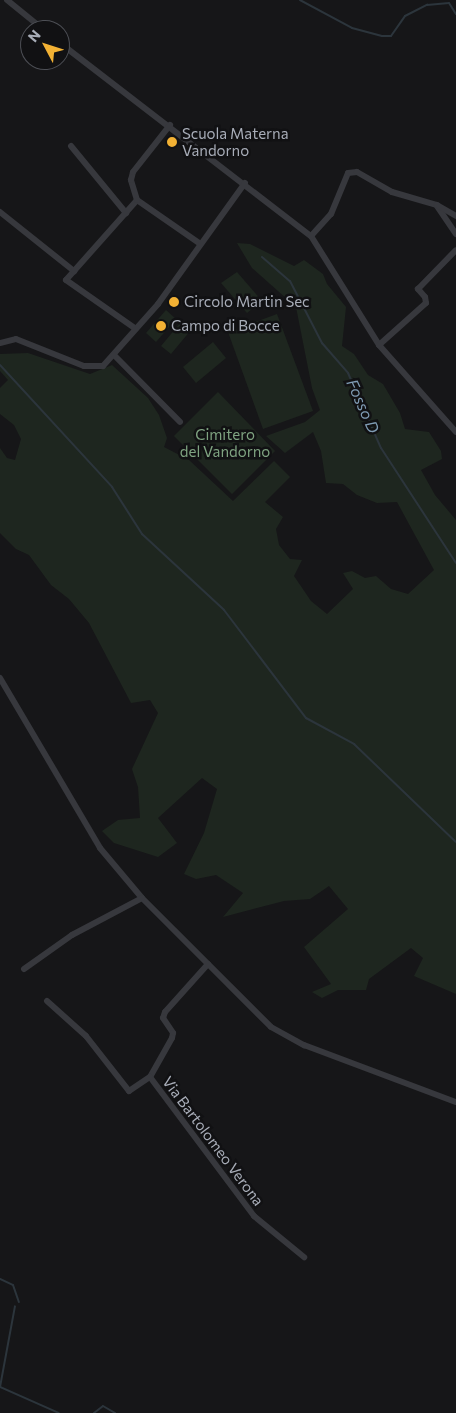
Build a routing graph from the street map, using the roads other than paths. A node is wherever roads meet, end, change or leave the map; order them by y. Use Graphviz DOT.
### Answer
graph roads {
  1 [pos="7,0"];
  2 [pos="32,20"];
  3 [pos="70,50"];
  4 [pos="170,125"];
  5 [pos="72,146"];
  6 [pos="245,183"];
  7 [pos="137,200"];
  8 [pos="437,205"];
  9 [pos="0,212"];
  10 [pos="126,212"];
  11 [pos="456,216"];
  12 [pos="456,234"];
  13 [pos="311,236"];
  14 [pos="199,243"];
  15 [pos="456,250"];
  16 [pos="74,271"];
  17 [pos="136,329"];
  18 [pos="0,343"];
  19 [pos="379,345"];
  20 [pos="114,355"];
  21 [pos="180,422"];
  22 [pos="456,432"];
  23 [pos="0,678"];
  24 [pos="142,898"];
  25 [pos="208,964"];
  26 [pos="24,969"];
  27 [pos="47,1001"];
  28 [pos="150,1077"];
  29 [pos="456,1102"];
  30 [pos="304,1257"];
  1 -- 2 [label="street"];
  3 -- 4 [label="street"];
  4 -- 6 [label="street"];
  4 -- 7 [label="street"];
  5 -- 10 [label="street"];
  6 -- 13 [label="street"];
  6 -- 14 [label="street"];
  7 -- 10 [label="street"];
  7 -- 14 [label="street"];
  8 -- 11 [label="street"];
  8 -- 12 [label="street"];
  8 -- 13 [label="street"];
  9 -- 16 [label="street"];
  10 -- 16 [label="street"];
  13 -- 19 [label="street"];
  14 -- 17 [label="street"];
  15 -- 19 [label="street"];
  16 -- 17 [label="street"];
  17 -- 20 [label="street"];
  18 -- 20 [label="street"];
  19 -- 22 [label="street"];
  20 -- 21 [label="street"];
  23 -- 24 [label="street"];
  24 -- 25 [label="street"];
  24 -- 26 [label="street"];
  25 -- 28 [label="street, Via Bartolomeo Verona"];
  25 -- 29 [label="street"];
  27 -- 28 [label="street, Via Bartolomeo Verona"];
  28 -- 30 [label="street, Via Bartolomeo Verona"];
}
